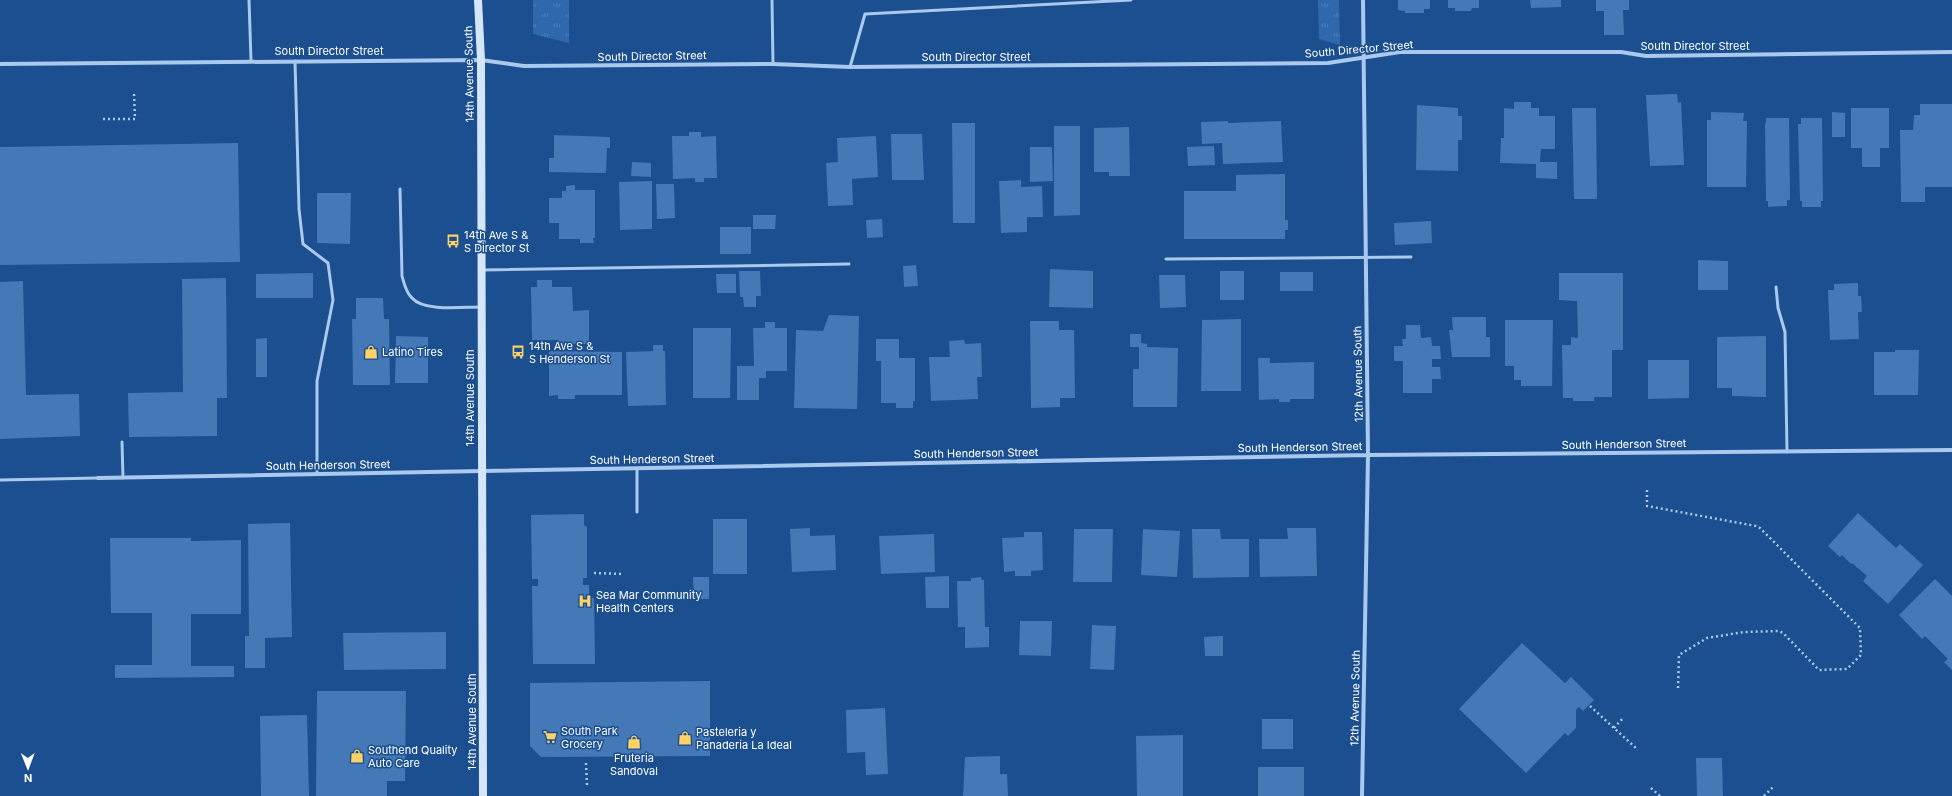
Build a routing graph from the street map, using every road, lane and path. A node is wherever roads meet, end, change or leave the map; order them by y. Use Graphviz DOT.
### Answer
graph roads {
  1 [pos="249,0"];
  2 [pos="478,0"];
  3 [pos="772,0"];
  4 [pos="1131,0"];
  5 [pos="1363,0"];
  6 [pos="1952,52"];
  7 [pos="1365,57"];
  8 [pos="251,60"];
  9 [pos="481,60"];
  10 [pos="295,61"];
  11 [pos="0,64"];
  12 [pos="773,64"];
  13 [pos="850,66"];
  14 [pos="134,93"];
  15 [pos="103,119"];
  16 [pos="400,189"];
  17 [pos="1366,257"];
  18 [pos="1411,257"];
  19 [pos="1166,259"];
  20 [pos="849,264"];
  21 [pos="481,270"];
  22 [pos="1776,287"];
  23 [pos="481,307"];
  24 [pos="122,442"];
  25 [pos="1952,450"];
  26 [pos="1787,452"];
  27 [pos="1368,455"];
  28 [pos="637,469"];
  29 [pos="482,471"];
  30 [pos="317,474"];
  31 [pos="98,478"];
  32 [pos="123,478"];
  33 [pos="0,480"];
  34 [pos="1648,490"];
  35 [pos="637,512"];
  36 [pos="594,573"];
  37 [pos="624,574"];
  38 [pos="1678,690"];
  39 [pos="1590,706"];
  40 [pos="1623,718"];
  41 [pos="1614,728"];
  42 [pos="1638,750"];
  43 [pos="586,763"];
  44 [pos="587,785"];
  45 [pos="1773,787"];
  46 [pos="1651,788"];
  47 [pos="483,796"];
  48 [pos="1362,796"];
  49 [pos="1660,796"];
  50 [pos="1764,796"];
  1 -- 8 [label="lane"];
  2 -- 9 [label="main road, 14th Avenue South"];
  3 -- 12 [label="lane"];
  4 -- 13 [label="lane"];
  5 -- 7 [label="street, 12th Avenue South"];
  6 -- 7 [label="street, South Director Street"];
  7 -- 13 [label="street, South Director Street"];
  7 -- 17 [label="street, 12th Avenue South"];
  8 -- 10 [label="street, South Director Street"];
  8 -- 11 [label="street, South Director Street"];
  9 -- 10 [label="street, South Director Street"];
  9 -- 12 [label="street, South Director Street"];
  9 -- 21 [label="main road, 14th Avenue South"];
  10 -- 30 [label="lane"];
  12 -- 13 [label="street, South Director Street"];
  14 -- 15 [label="path"];
  16 -- 23 [label="lane"];
  17 -- 18 [label="lane"];
  17 -- 19 [label="lane"];
  17 -- 27 [label="street, 12th Avenue South"];
  20 -- 21 [label="lane"];
  21 -- 23 [label="main road, 14th Avenue South"];
  22 -- 26 [label="lane"];
  23 -- 29 [label="main road, 14th Avenue South"];
  24 -- 32 [label="lane"];
  25 -- 26 [label="street, South Henderson Street"];
  26 -- 27 [label="street, South Henderson Street"];
  27 -- 28 [label="street, South Henderson Street"];
  27 -- 48 [label="street, 12th Avenue South"];
  28 -- 29 [label="street, South Henderson Street"];
  28 -- 35 [label="lane"];
  29 -- 30 [label="street, South Henderson Street"];
  29 -- 47 [label="main road, 14th Avenue South"];
  30 -- 32 [label="street, South Henderson Street"];
  31 -- 32 [label="street, South Henderson Street"];
  31 -- 33 [label="lane, South Henderson Street"];
  34 -- 38 [label="path"];
  36 -- 37 [label="path"];
  39 -- 41 [label="path"];
  40 -- 41 [label="path"];
  41 -- 42 [label="path"];
  43 -- 44 [label="path"];
  45 -- 50 [label="path"];
  46 -- 49 [label="path"];
}
